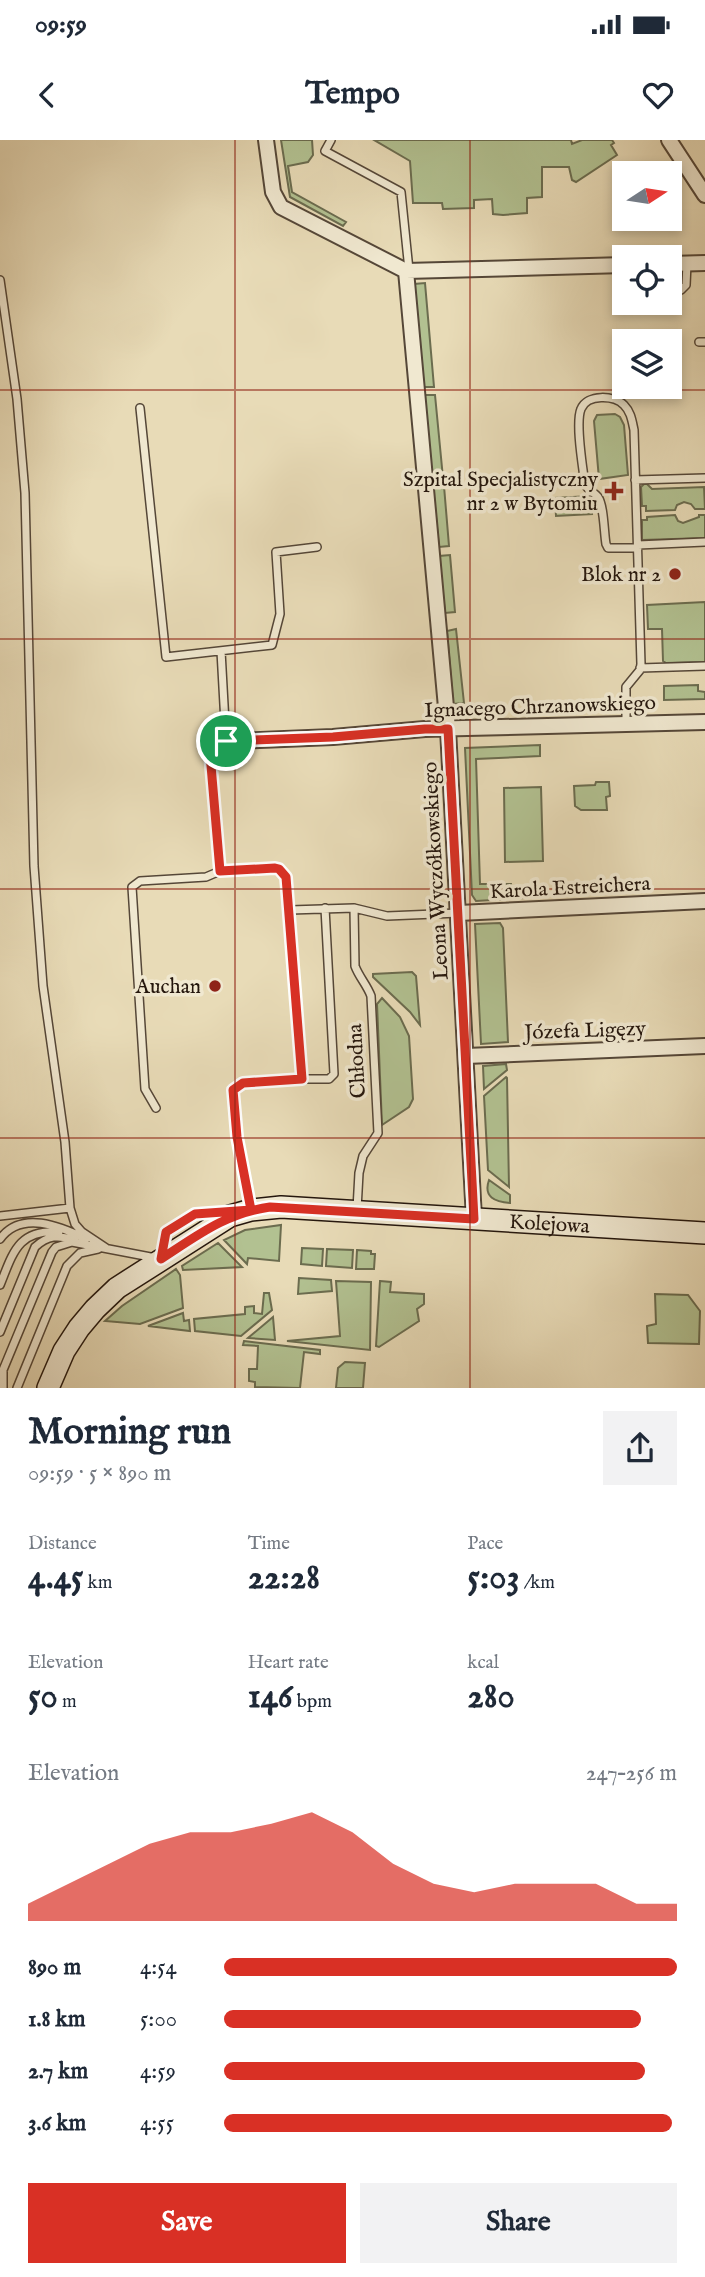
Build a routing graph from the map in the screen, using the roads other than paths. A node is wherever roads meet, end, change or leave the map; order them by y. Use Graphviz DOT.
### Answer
graph roads {
  1 [pos="266,140"];
  2 [pos="331,140"];
  3 [pos="669,140"];
  4 [pos="705,195"];
  5 [pos="682,263"];
  6 [pos="687,263"];
  7 [pos="705,263"];
  8 [pos="612,265"];
  9 [pos="408,271"];
  10 [pos="0,280"];
  11 [pos="682,289"];
  12 [pos="140,408"];
  13 [pos="705,478"];
  14 [pos="635,480"];
  15 [pos="705,542"];
  16 [pos="317,547"];
  17 [pos="638,547"];
  18 [pos="221,651"];
  19 [pos="705,666"];
  20 [pos="640,668"];
  21 [pos="705,722"];
  22 [pos="626,724"];
  23 [pos="448,729"];
  24 [pos="226,741"];
  25 [pos="209,742"];
  26 [pos="220,871"];
  27 [pos="705,901"];
  28 [pos="326,908"];
  29 [pos="354,908"];
  30 [pos="290,910"];
  31 [pos="459,913"];
  32 [pos="705,1046"];
  33 [pos="466,1056"];
  34 [pos="302,1079"];
  35 [pos="156,1108"];
  36 [pos="69,1208"];
  37 [pos="251,1210"];
  38 [pos="357,1211"];
  39 [pos="0,1216"];
  40 [pos="474,1219"];
  41 [pos="705,1233"];
  42 [pos="0,1239"];
  43 [pos="106,1248"];
  44 [pos="161,1259"];
  45 [pos="0,1285"];
  46 [pos="0,1332"];
  47 [pos="59,1362"];
  48 [pos="1,1388"];
  49 [pos="17,1388"];
  50 [pos="48,1388"];
  51 [pos="60,1388"];
  1 -- 9 [label="street"];
  2 -- 9 [label="lane"];
  3 -- 4 [label="street"];
  5 -- 6 [label="street"];
  6 -- 7 [label="street"];
  6 -- 11 [label="lane"];
  8 -- 9 [label="street"];
  9 -- 23 [label="street, Leona Wyczółkowskiego"];
  10 -- 36 [label="lane"];
  12 -- 18 [label="lane"];
  13 -- 14 [label="lane"];
  14 -- 17 [label="lane"];
  14 -- 17 [label="lane"];
  15 -- 17 [label="lane"];
  16 -- 18 [label="lane"];
  17 -- 20 [label="lane"];
  18 -- 24 [label="lane"];
  19 -- 20 [label="lane"];
  20 -- 22 [label="lane"];
  21 -- 22 [label="street, Ignacego Chrzanowskiego"];
  22 -- 23 [label="street, Ignacego Chrzanowskiego"];
  23 -- 24 [label="street, Ignacego Chrzanowskiego"];
  23 -- 31 [label="street, Leona Wyczółkowskiego"];
  24 -- 25 [label="street, Ignacego Chrzanowskiego"];
  25 -- 26 [label="lane"];
  26 -- 30 [label="lane"];
  26 -- 35 [label="lane"];
  27 -- 31 [label="street, Karola Estreichera"];
  28 -- 29 [label="lane, Karola Estreichera"];
  28 -- 30 [label="lane, Karola Estreichera"];
  28 -- 34 [label="lane"];
  29 -- 31 [label="lane, Karola Estreichera"];
  29 -- 38 [label="lane, Chłodna"];
  30 -- 34 [label="lane"];
  31 -- 33 [label="street, Leona Wyczółkowskiego"];
  32 -- 33 [label="street, Józefa Ligęzy"];
  33 -- 40 [label="street, Leona Wyczółkowskiego"];
  34 -- 37 [label="lane"];
  36 -- 39 [label="lane"];
  36 -- 43 [label="lane"];
  37 -- 38 [label="main road, Kolejowa"];
  37 -- 44 [label="main road, Kolejowa"];
  38 -- 40 [label="main road, Kolejowa"];
  40 -- 41 [label="main road, Kolejowa"];
  42 -- 43 [label="lane"];
  43 -- 44 [label="lane"];
  43 -- 45 [label="lane"];
  43 -- 46 [label="lane"];
  43 -- 48 [label="lane"];
  43 -- 49 [label="lane"];
  44 -- 47 [label="main road, Kolejowa"];
  47 -- 50 [label="main road, Kolejowa"];
  47 -- 51 [label="main road"];
}
